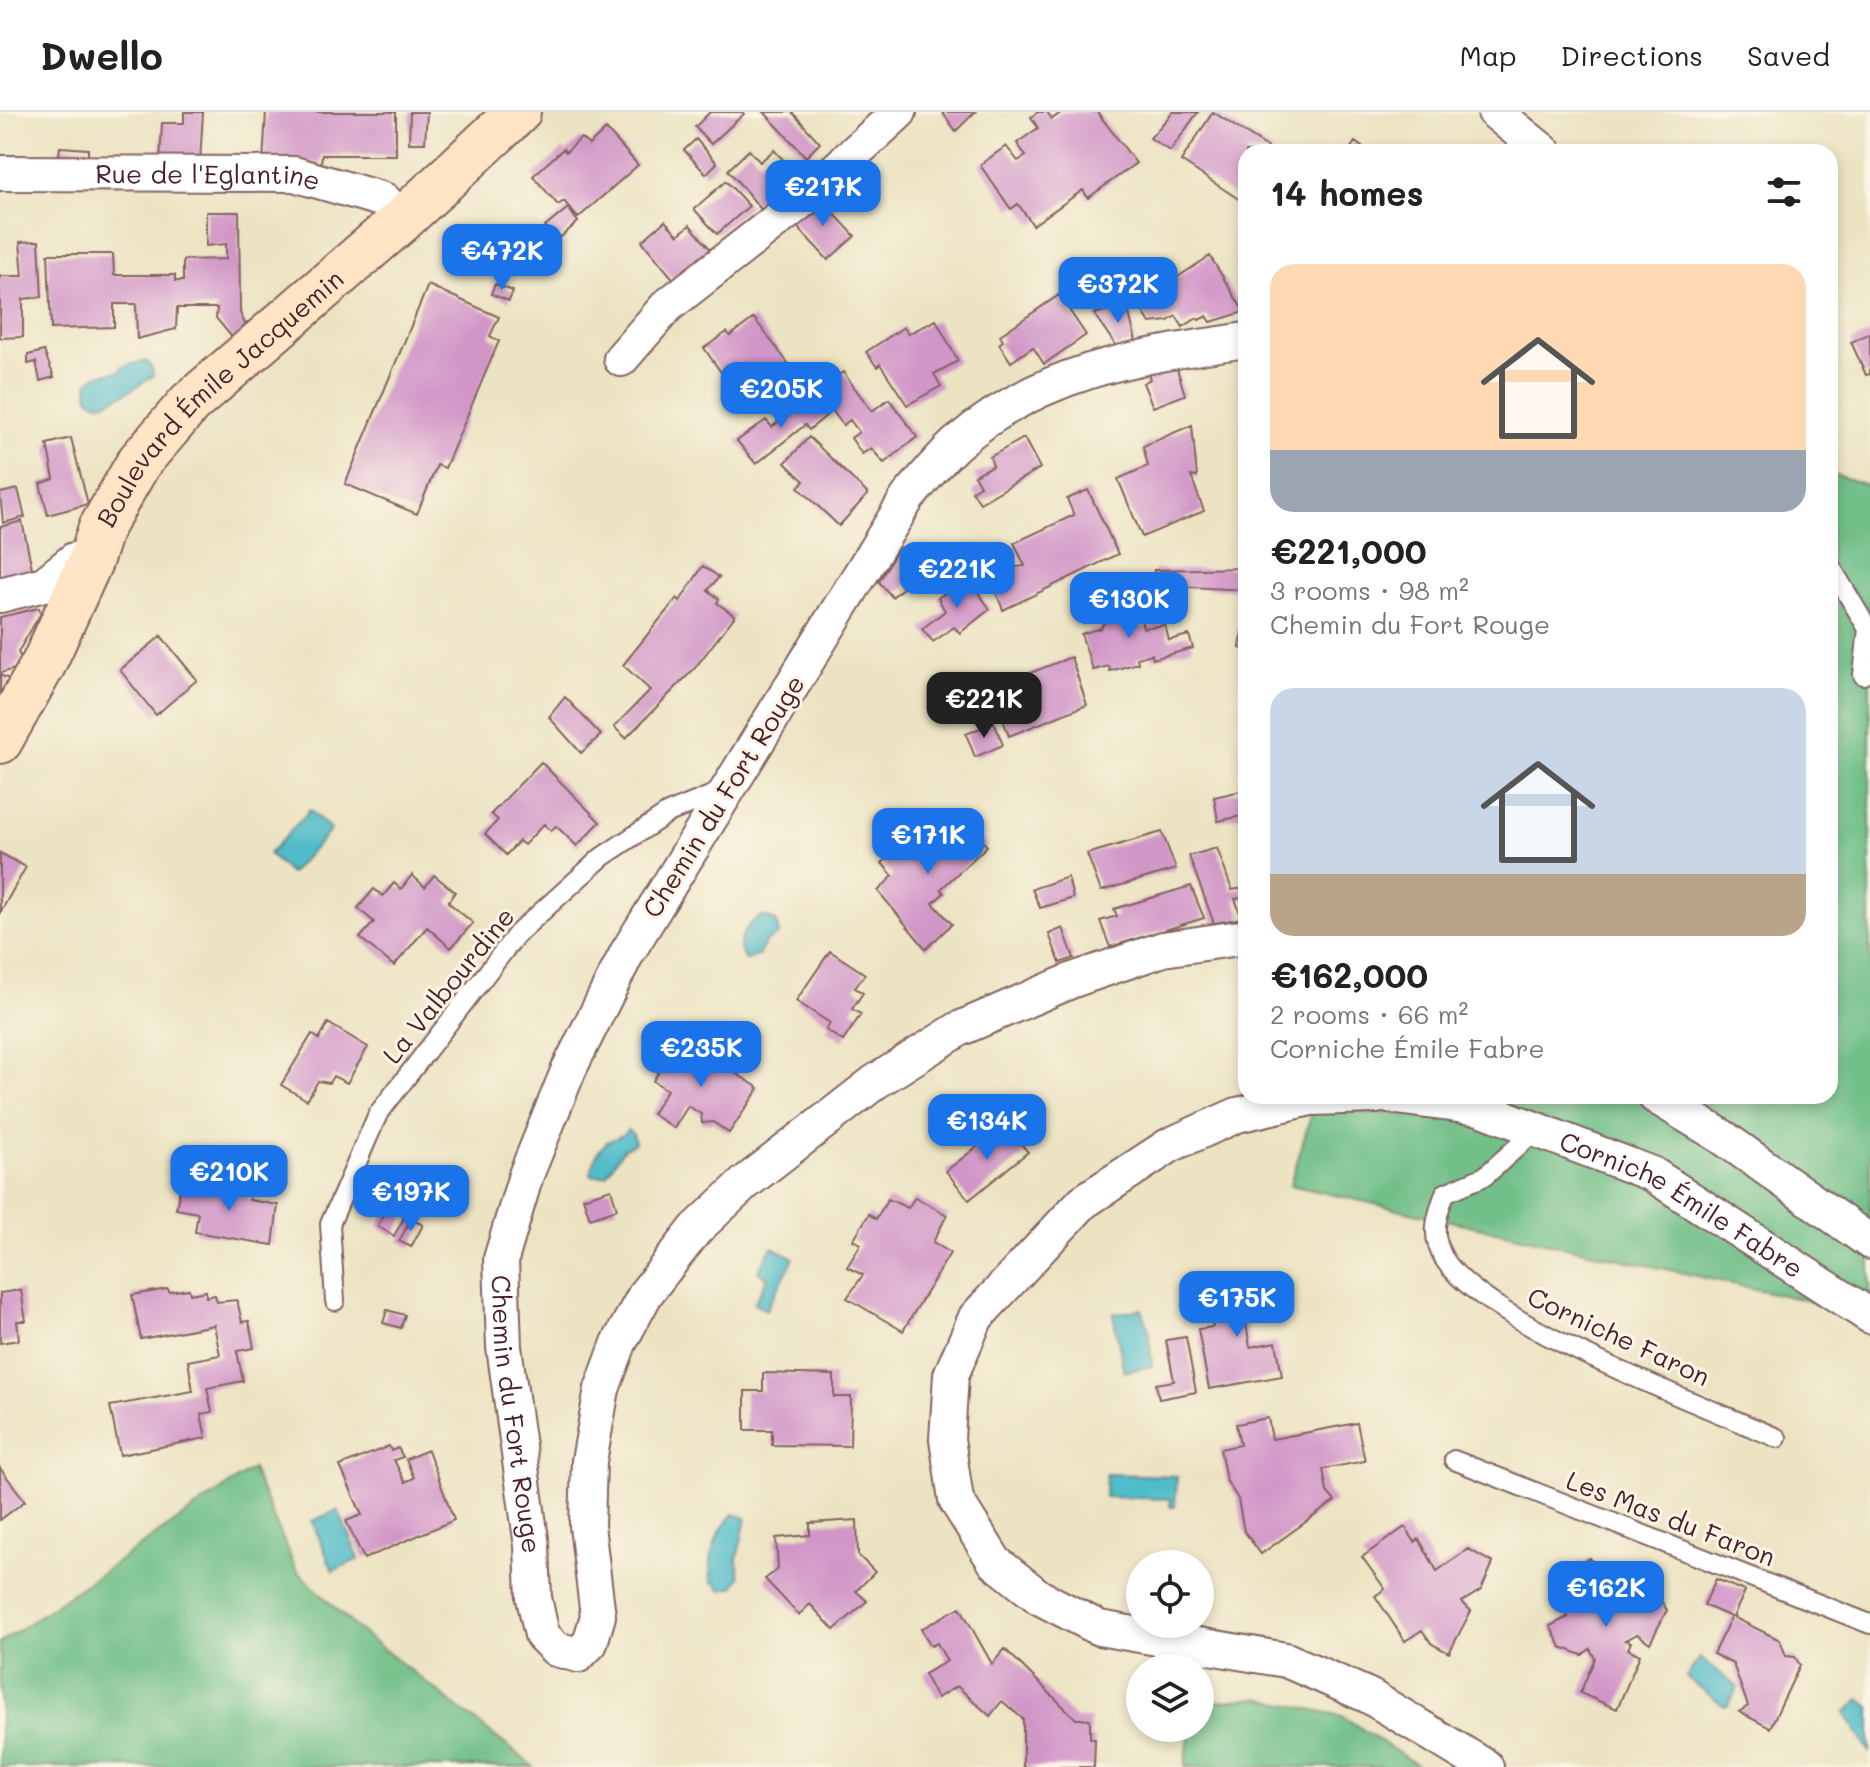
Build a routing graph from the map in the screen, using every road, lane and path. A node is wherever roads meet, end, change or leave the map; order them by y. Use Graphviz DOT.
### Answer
graph roads {
  1 [pos="518,112"];
  2 [pos="899,112"];
  3 [pos="1495,112"];
  4 [pos="1534,144"];
  5 [pos="0,173"];
  6 [pos="402,220"];
  7 [pos="1238,341"];
  8 [pos="621,359"];
  9 [pos="90,562"];
  10 [pos="1838,578"];
  11 [pos="0,595"];
  12 [pos="1863,675"];
  13 [pos="0,741"];
  14 [pos="728,788"];
  15 [pos="1238,938"];
  16 [pos="1285,1104"];
  17 [pos="1450,1104"];
  18 [pos="1668,1104"];
  19 [pos="1537,1129"];
  20 [pos="1870,1242"];
  21 [pos="335,1301"];
  22 [pos="1870,1316"];
  23 [pos="1777,1438"];
  24 [pos="1454,1460"];
  25 [pos="1870,1624"];
  26 [pos="1486,1767"];
  1 -- 6 [label="main road, Boulevard Émile Jacquemin"];
  2 -- 8 [label="street"];
  3 -- 4 [label="street"];
  5 -- 6 [label="street, Rue de l'Eglantine"];
  6 -- 9 [label="main road, Boulevard Émile Jacquemin"];
  7 -- 14 [label="street, Chemin du Fort Rouge"];
  9 -- 11 [label="street"];
  9 -- 13 [label="main road, Boulevard Émile Jacquemin"];
  10 -- 12 [label="lane"];
  14 -- 15 [label="street, Chemin du Fort Rouge"];
  14 -- 21 [label="lane, La Valbourdine"];
  16 -- 26 [label="street"];
  17 -- 19 [label="street, Corniche Émile Fabre"];
  18 -- 20 [label="street"];
  19 -- 22 [label="street, Corniche Émile Fabre"];
  19 -- 23 [label="lane, Corniche Faron"];
  24 -- 25 [label="lane, Les Mas du Faron"];
}
